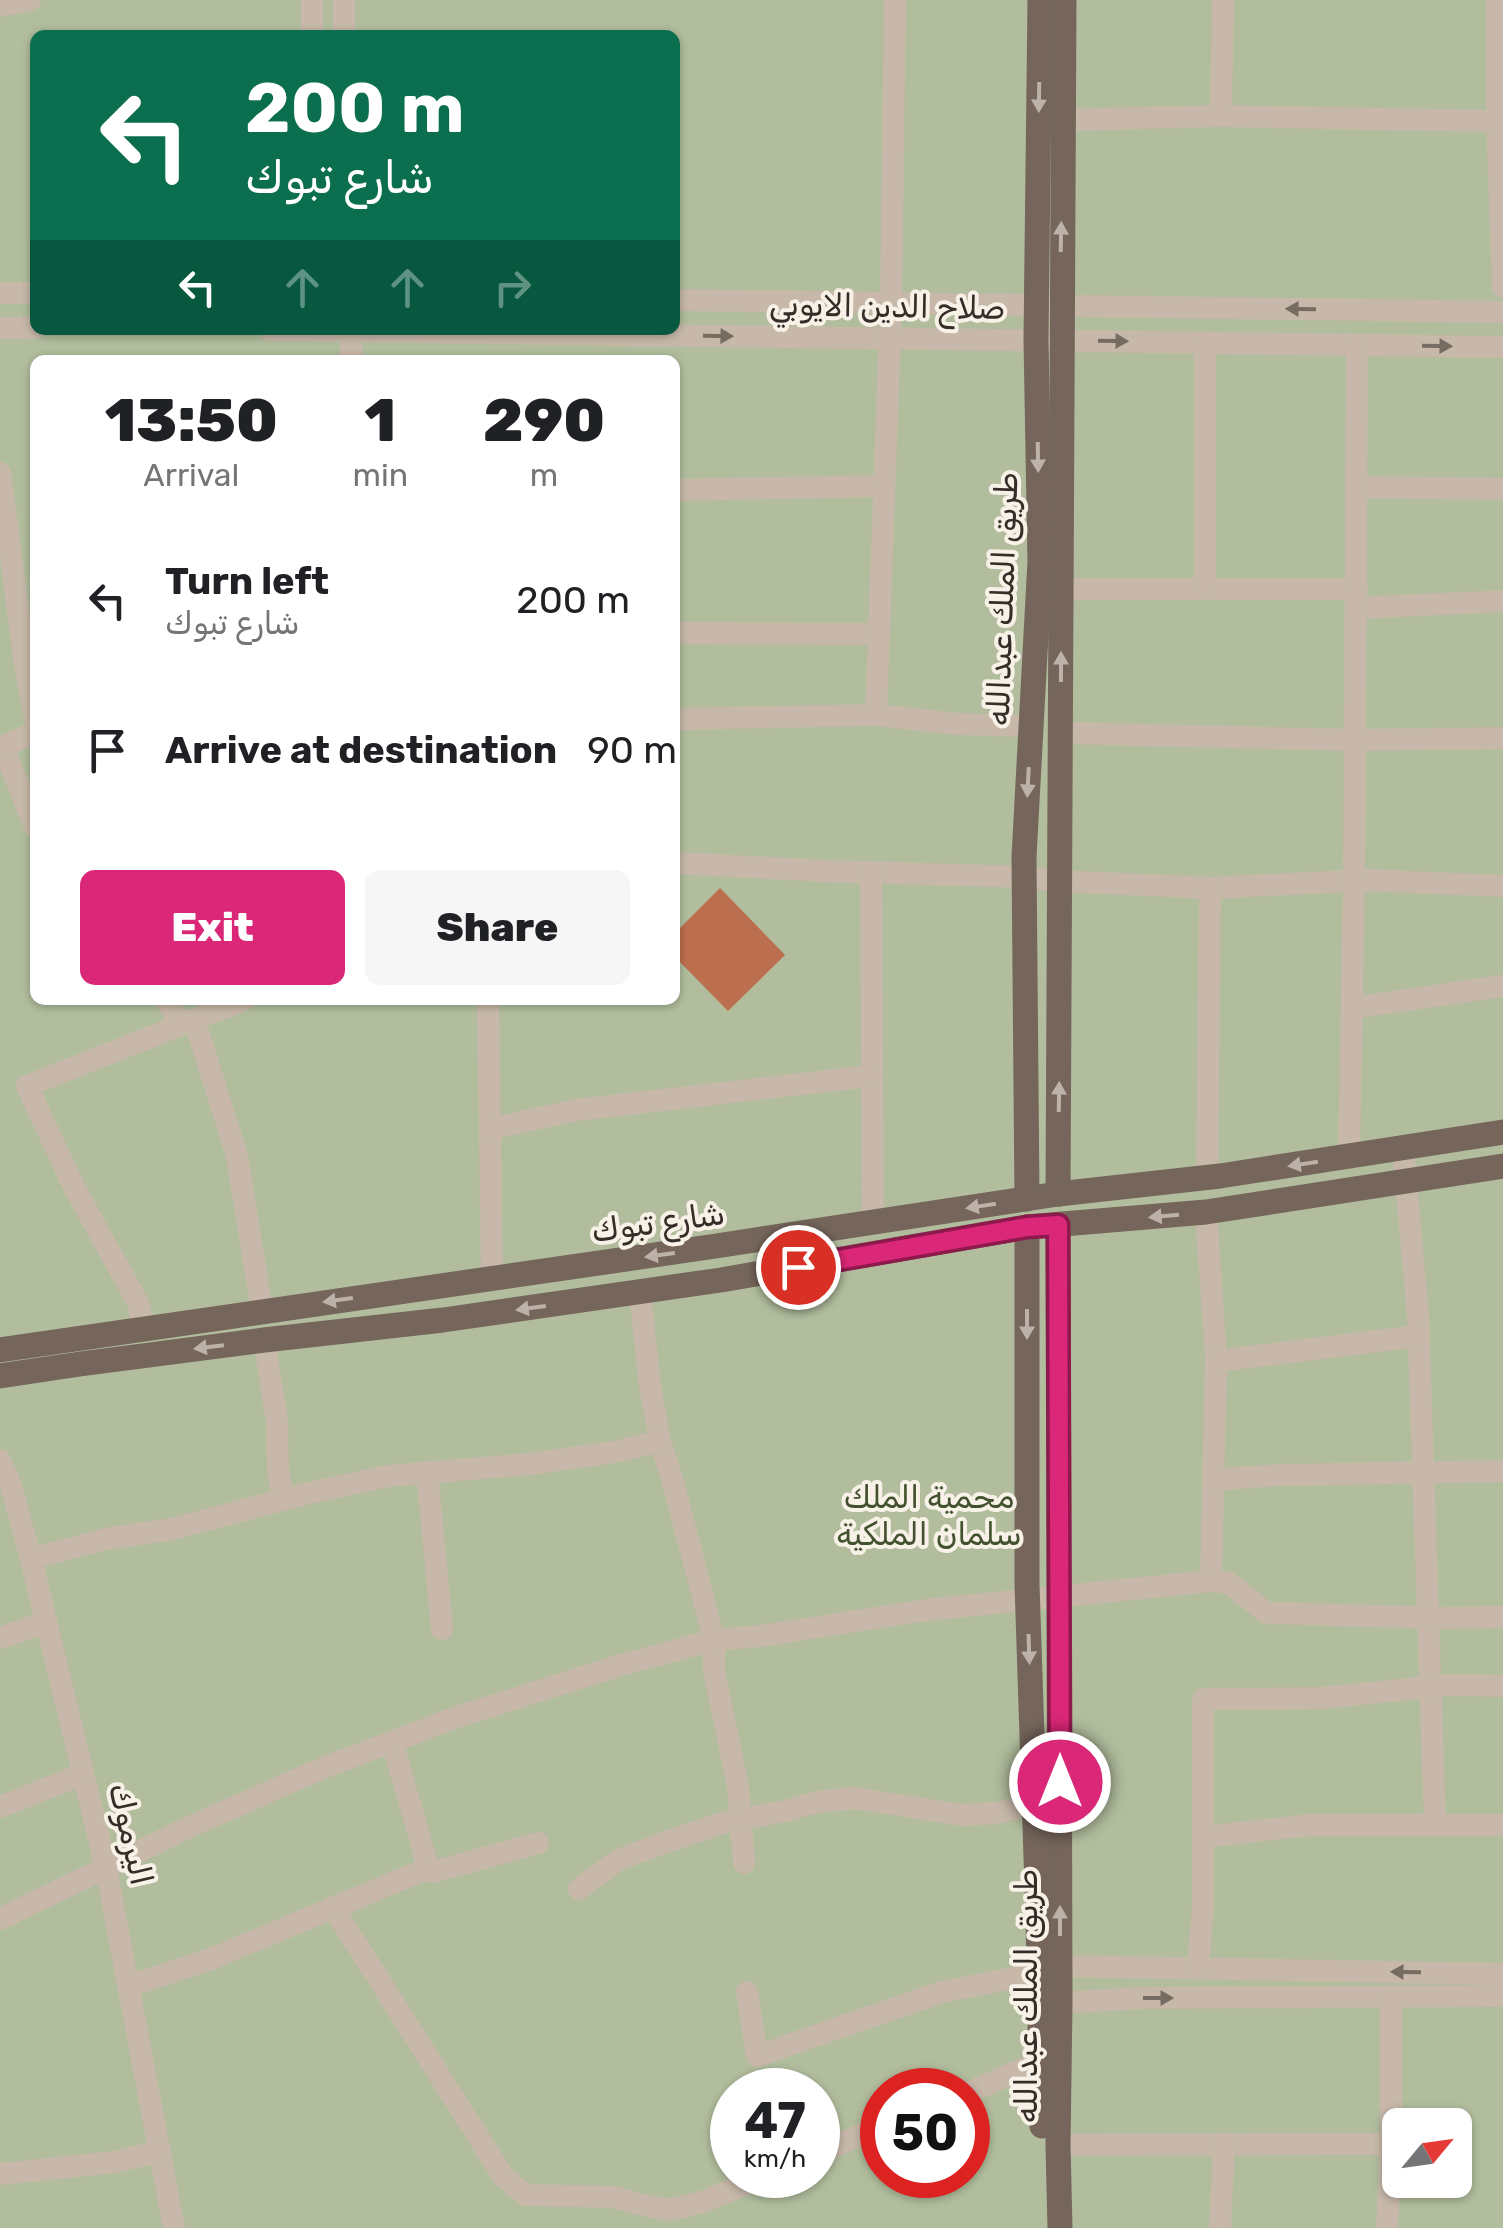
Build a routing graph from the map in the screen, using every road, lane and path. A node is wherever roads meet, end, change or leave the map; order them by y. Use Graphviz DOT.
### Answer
graph roads {
  1 [pos="30,0"];
  2 [pos="312,0"];
  3 [pos="344,0"];
  4 [pos="894,0"];
  5 [pos="1040,0"];
  6 [pos="1064,0"];
  7 [pos="1224,0"];
  8 [pos="1497,0"];
  9 [pos="0,6"];
  10 [pos="312,30"];
  11 [pos="344,30"];
  12 [pos="1221,116"];
  13 [pos="1062,120"];
  14 [pos="1496,120"];
  15 [pos="1503,287"];
  16 [pos="0,292"];
  17 [pos="30,293"];
  18 [pos="680,300"];
  19 [pos="891,302"];
  20 [pos="1048,305"];
  21 [pos="1503,312"];
  22 [pos="0,328"];
  23 [pos="30,328"];
  24 [pos="680,335"];
  25 [pos="889,338"];
  26 [pos="1048,340"];
  27 [pos="1205,343"];
  28 [pos="1357,345"];
  29 [pos="1503,347"];
  30 [pos="0,473"];
  31 [pos="884,486"];
  32 [pos="1358,487"];
  33 [pos="1503,489"];
  34 [pos="680,490"];
  35 [pos="1061,589"];
  36 [pos="1205,589"];
  37 [pos="1357,598"];
  38 [pos="1503,601"];
  39 [pos="18,611"];
  40 [pos="680,633"];
  41 [pos="879,634"];
  42 [pos="30,692"];
  43 [pos="876,715"];
  44 [pos="680,720"];
  45 [pos="1031,726"];
  46 [pos="1061,733"];
  47 [pos="30,734"];
  48 [pos="1503,738"];
  49 [pos="1355,740"];
  50 [pos="1,747"];
  51 [pos="30,815"];
  52 [pos="680,863"];
  53 [pos="872,873"];
  54 [pos="1024,876"];
  55 [pos="1354,880"];
  56 [pos="1060,881"];
  57 [pos="1503,886"];
  58 [pos="1210,888"];
  59 [pos="1503,986"];
  60 [pos="171,1005"];
  61 [pos="218,1005"];
  62 [pos="488,1005"];
  63 [pos="1352,1008"];
  64 [pos="188,1021"];
  65 [pos="870,1076"];
  66 [pos="490,1129"];
  67 [pos="1503,1132"];
  68 [pos="1403,1148"];
  69 [pos="1349,1156"];
  70 [pos="1503,1166"];
  71 [pos="1207,1178"];
  72 [pos="1407,1182"];
  73 [pos="1058,1194"];
  74 [pos="1027,1199"];
  75 [pos="1206,1212"];
  76 [pos="872,1223"];
  77 [pos="1058,1225"];
  78 [pos="1027,1227"];
  79 [pos="492,1279"];
  80 [pos="640,1292"];
  81 [pos="262,1310"];
  82 [pos="144,1329"];
  83 [pos="1418,1336"];
  84 [pos="264,1340"];
  85 [pos="0,1350"];
  86 [pos="1216,1361"];
  87 [pos="0,1376"];
  88 [pos="660,1441"];
  89 [pos="0,1460"];
  90 [pos="1503,1471"];
  91 [pos="427,1472"];
  92 [pos="1422,1472"];
  93 [pos="1213,1480"];
  94 [pos="284,1500"];
  95 [pos="31,1558"];
  96 [pos="1211,1581"];
  97 [pos="1059,1597"];
  98 [pos="1027,1599"];
  99 [pos="1503,1617"];
  100 [pos="1429,1618"];
  101 [pos="46,1622"];
  102 [pos="442,1629"];
  103 [pos="0,1638"];
  104 [pos="714,1640"];
  105 [pos="1503,1686"];
  106 [pos="1430,1687"];
  107 [pos="392,1742"];
  108 [pos="83,1774"];
  109 [pos="1034,1804"];
  110 [pos="0,1807"];
  111 [pos="742,1819"];
  112 [pos="1435,1825"];
  113 [pos="1503,1825"];
  114 [pos="1202,1837"];
  115 [pos="538,1843"];
  116 [pos="744,1863"];
  117 [pos="106,1868"];
  118 [pos="429,1870"];
  119 [pos="579,1889"];
  120 [pos="333,1907"];
  121 [pos="0,1919"];
  122 [pos="1198,1968"];
  123 [pos="1050,1970"];
  124 [pos="1503,1974"];
  125 [pos="129,1986"];
  126 [pos="747,1992"];
  127 [pos="1392,1996"];
  128 [pos="1503,1996"];
  129 [pos="1060,2003"];
  130 [pos="1040,2061"];
  131 [pos="990,2083"];
  132 [pos="1390,2108"];
  133 [pos="1224,2144"];
  134 [pos="1382,2144"];
  135 [pos="1058,2145"];
  136 [pos="160,2151"];
  137 [pos="0,2174"];
  138 [pos="711,2198"];
  139 [pos="1388,2198"];
  140 [pos="174,2228"];
  141 [pos="1043,2228"];
  142 [pos="1060,2228"];
  143 [pos="1220,2228"];
  144 [pos="1387,2228"];
  1 -- 9 [label="street"];
  2 -- 10 [label="street"];
  3 -- 11 [label="street"];
  4 -- 19 [label="street"];
  5 -- 20 [label="main road, طريق الملك عبدالله, one-way"];
  6 -- 13 [label="main road, طريق الملك عبدالله"];
  7 -- 12 [label="street"];
  8 -- 14 [label="street"];
  12 -- 13 [label="street"];
  12 -- 14 [label="street"];
  20 -- 13 [label="main road, طريق الملك عبدالله, one-way"];
  14 -- 15 [label="street"];
  16 -- 17 [label="street"];
  18 -- 19 [label="street, صلاح الدين الايوبي"];
  19 -- 20 [label="street, صلاح الدين الايوبي"];
  19 -- 25 [label="street"];
  21 -- 20 [label="street, صلاح الدين الايوبي, one-way"];
  20 -- 26 [label="main road, طريق الملك عبدالله"];
  22 -- 23 [label="street"];
  24 -- 25 [label="street, صلاح الدين الايوبي, one-way"];
  25 -- 26 [label="street, صلاح الدين الايوبي"];
  25 -- 31 [label="street"];
  26 -- 27 [label="street, صلاح الدين الايوبي, one-way"];
  26 -- 35 [label="main road, طريق الملك عبدالله"];
  26 -- 45 [label="main road, طريق الملك عبدالله, one-way"];
  27 -- 28 [label="street, صلاح الدين الايوبي"];
  27 -- 36 [label="street"];
  28 -- 29 [label="street, صلاح الدين الايوبي, one-way"];
  28 -- 32 [label="street"];
  30 -- 39 [label="street"];
  31 -- 34 [label="street"];
  31 -- 41 [label="street"];
  32 -- 33 [label="street"];
  32 -- 37 [label="street"];
  35 -- 36 [label="street"];
  46 -- 35 [label="main road, طريق الملك عبدالله, one-way"];
  36 -- 37 [label="street"];
  37 -- 38 [label="street"];
  37 -- 49 [label="street"];
  39 -- 42 [label="street"];
  40 -- 41 [label="street"];
  41 -- 43 [label="street"];
  43 -- 44 [label="street"];
  43 -- 45 [label="street"];
  45 -- 54 [label="main road, طريق الملك عبدالله, one-way"];
  46 -- 49 [label="street"];
  46 -- 56 [label="main road, طريق الملك عبدالله"];
  47 -- 50 [label="street"];
  48 -- 49 [label="street"];
  49 -- 55 [label="street"];
  50 -- 51 [label="street"];
  52 -- 53 [label="street"];
  53 -- 54 [label="street"];
  53 -- 65 [label="street"];
  54 -- 56 [label="street"];
  54 -- 74 [label="main road, طريق الملك عبدالله"];
  55 -- 57 [label="street"];
  55 -- 58 [label="street"];
  55 -- 63 [label="street"];
  56 -- 58 [label="street"];
  73 -- 56 [label="main road, طريق الملك عبدالله, one-way"];
  58 -- 71 [label="street"];
  59 -- 63 [label="street"];
  60 -- 64 [label="street"];
  61 -- 64 [label="street"];
  62 -- 66 [label="street"];
  63 -- 69 [label="street"];
  64 -- 81 [label="street"];
  64 -- 82 [label="street"];
  65 -- 66 [label="street"];
  65 -- 76 [label="street"];
  66 -- 79 [label="street"];
  67 -- 68 [label="main road, شارع تبوك"];
  68 -- 69 [label="main road, شارع تبوك"];
  68 -- 72 [label="street"];
  69 -- 71 [label="main road, شارع تبوك, one-way"];
  70 -- 72 [label="main road, شارع تبوك"];
  71 -- 73 [label="main road, شارع تبوك"];
  72 -- 75 [label="main road, شارع تبوك"];
  72 -- 83 [label="street"];
  73 -- 74 [label="main road, شارع تبوك"];
  74 -- 76 [label="main road, شارع تبوك, one-way"];
  75 -- 77 [label="main road, شارع تبوك, one-way"];
  75 -- 86 [label="street"];
  76 -- 79 [label="main road, شارع تبوك, one-way"];
  77 -- 78 [label="main road, شارع تبوك"];
  77 -- 97 [label="main road, طريق الملك عبدالله"];
  78 -- 80 [label="main road, شارع تبوك"];
  78 -- 98 [label="main road, طريق الملك عبدالله, one-way"];
  79 -- 81 [label="main road, شارع تبوك, one-way"];
  80 -- 84 [label="main road, شارع تبوك, one-way"];
  80 -- 88 [label="street"];
  81 -- 82 [label="main road, شارع تبوك"];
  82 -- 85 [label="main road, شارع تبوك"];
  83 -- 86 [label="street"];
  83 -- 92 [label="street"];
  84 -- 87 [label="main road, شارع تبوك, one-way"];
  84 -- 94 [label="street"];
  86 -- 93 [label="street"];
  88 -- 91 [label="street"];
  88 -- 104 [label="street"];
  89 -- 95 [label="street, اليرموك"];
  90 -- 92 [label="street"];
  91 -- 94 [label="street"];
  91 -- 102 [label="street"];
  92 -- 93 [label="street"];
  92 -- 100 [label="street"];
  93 -- 96 [label="street"];
  94 -- 95 [label="street"];
  95 -- 101 [label="street, اليرموك"];
  96 -- 97 [label="street"];
  96 -- 100 [label="street"];
  97 -- 98 [label="street"];
  123 -- 97 [label="main road, طريق الملك عبدالله, one-way"];
  98 -- 104 [label="street"];
  98 -- 109 [label="main road, طريق الملك عبدالله, one-way"];
  99 -- 100 [label="street"];
  100 -- 106 [label="street"];
  101 -- 103 [label="street"];
  101 -- 108 [label="street, اليرموك"];
  104 -- 107 [label="street"];
  104 -- 111 [label="street"];
  105 -- 106 [label="street"];
  106 -- 112 [label="street"];
  106 -- 114 [label="street"];
  107 -- 117 [label="street"];
  107 -- 118 [label="street"];
  108 -- 110 [label="street"];
  108 -- 117 [label="street, اليرموك"];
  109 -- 111 [label="street"];
  109 -- 123 [label="main road, طريق الملك عبدالله"];
  111 -- 116 [label="street"];
  111 -- 119 [label="street"];
  112 -- 113 [label="street"];
  112 -- 114 [label="street"];
  114 -- 122 [label="street"];
  115 -- 118 [label="street"];
  117 -- 121 [label="street"];
  117 -- 125 [label="street, اليرموك"];
  118 -- 120 [label="street"];
  120 -- 125 [label="street"];
  120 -- 138 [label="street"];
  122 -- 123 [label="street"];
  124 -- 122 [label="street, one-way"];
  123 -- 126 [label="street"];
  123 -- 129 [label="main road, طريق الملك عبدالله"];
  123 -- 130 [label="main road, طريق الملك عبدالله"];
  125 -- 136 [label="street, اليرموك"];
  127 -- 128 [label="street"];
  129 -- 127 [label="street, one-way"];
  127 -- 132 [label="street"];
  129 -- 135 [label="main road, طريق الملك عبدالله"];
  130 -- 131 [label="street"];
  130 -- 141 [label="main road, طريق الملك عبدالله"];
  133 -- 134 [label="street"];
  133 -- 135 [label="street"];
  133 -- 143 [label="street"];
  135 -- 142 [label="main road, طريق الملك عبدالله"];
  136 -- 137 [label="street"];
  136 -- 140 [label="street, اليرموك"];
  139 -- 144 [label="street"];
}
